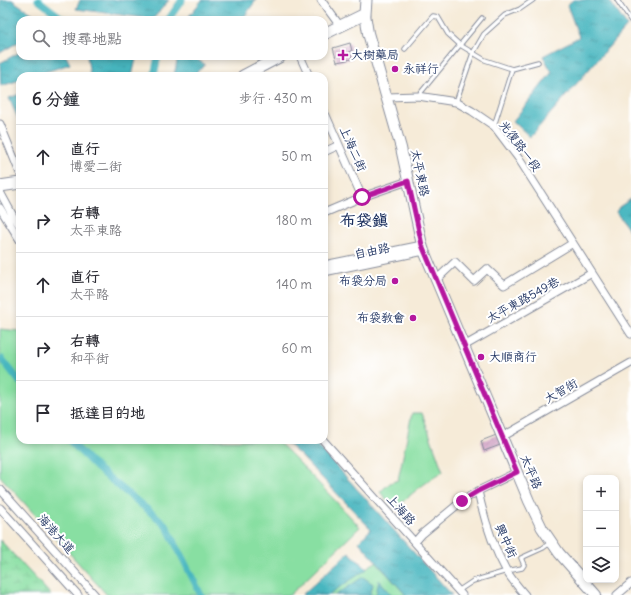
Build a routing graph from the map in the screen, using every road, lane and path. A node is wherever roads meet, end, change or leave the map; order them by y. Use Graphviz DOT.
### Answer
graph roads {
  1 [pos="321,0"];
  2 [pos="366,0"];
  3 [pos="533,0"];
  4 [pos="617,0"];
  5 [pos="365,14"];
  6 [pos="482,18"];
  7 [pos="631,22"];
  8 [pos="340,26"];
  9 [pos="328,32"];
  10 [pos="460,45"];
  11 [pos="405,49"];
  12 [pos="473,53"];
  13 [pos="273,60"];
  14 [pos="302,60"];
  15 [pos="538,62"];
  16 [pos="512,69"];
  17 [pos="251,72"];
  18 [pos="307,72"];
  19 [pos="418,96"];
  20 [pos="387,97"];
  21 [pos="456,102"];
  22 [pos="328,120"];
  23 [pos="0,124"];
  24 [pos="494,126"];
  25 [pos="339,145"];
  26 [pos="328,150"];
  27 [pos="16,163"];
  28 [pos="408,181"];
  29 [pos="16,184"];
  30 [pos="0,186"];
  31 [pos="0,192"];
  32 [pos="362,197"];
  33 [pos="0,208"];
  34 [pos="328,212"];
  35 [pos="16,220"];
  36 [pos="16,234"];
  37 [pos="573,243"];
  38 [pos="423,248"];
  39 [pos="328,264"];
  40 [pos="328,271"];
  41 [pos="592,273"];
  42 [pos="436,280"];
  43 [pos="631,334"];
  44 [pos="464,346"];
  45 [pos="631,364"];
  46 [pos="502,437"];
  47 [pos="327,444"];
  48 [pos="517,472"];
  49 [pos="0,489"];
  50 [pos="478,491"];
  51 [pos="0,508"];
  52 [pos="415,542"];
  53 [pos="551,542"];
  54 [pos="507,571"];
  55 [pos="631,582"];
  56 [pos="460,593"];
  57 [pos="78,595"];
  58 [pos="95,595"];
  59 [pos="525,595"];
  60 [pos="596,595"];
  61 [pos="617,595"];
  1 -- 8 [label="street"];
  2 -- 5 [label="main road, 太平東路"];
  3 -- 12 [label="lane"];
  4 -- 7 [label="lane"];
  5 -- 8 [label="main road"];
  5 -- 20 [label="main road, 太平東路"];
  6 -- 10 [label="lane"];
  8 -- 9 [label="main road"];
  10 -- 11 [label="lane"];
  10 -- 12 [label="lane"];
  10 -- 19 [label="lane"];
  12 -- 16 [label="lane"];
  12 -- 21 [label="lane"];
  13 -- 17 [label="main road"];
  14 -- 18 [label="street"];
  15 -- 16 [label="lane"];
  16 -- 24 [label="lane"];
  19 -- 20 [label="street, 光復路一段"];
  19 -- 21 [label="street, 光復路一段"];
  20 -- 28 [label="main road, 太平東路"];
  21 -- 24 [label="street, 光復路一段"];
  22 -- 25 [label="street, 上海二街"];
  23 -- 27 [label="street"];
  24 -- 37 [label="street, 光復路一段"];
  25 -- 26 [label="street"];
  25 -- 32 [label="street, 上海二街"];
  28 -- 32 [label="street"];
  28 -- 38 [label="main road, 太平東路"];
  29 -- 30 [label="main road"];
  31 -- 35 [label="street"];
  32 -- 34 [label="street"];
  33 -- 36 [label="street"];
  37 -- 41 [label="street, 光復路一段"];
  37 -- 42 [label="street"];
  38 -- 39 [label="street, 自由路"];
  38 -- 40 [label="street, 自由路"];
  38 -- 42 [label="main road, 太平東路"];
  41 -- 43 [label="street, 光復路一段"];
  41 -- 44 [label="street, 太平東路549巷"];
  42 -- 44 [label="main road, 太平東路"];
  44 -- 46 [label="main road, 太平路"];
  45 -- 46 [label="street, 大智街"];
  46 -- 48 [label="main road, 太平路"];
  47 -- 52 [label="street, 上海路"];
  48 -- 50 [label="street"];
  48 -- 53 [label="main road, 太平路"];
  49 -- 58 [label="street, 海港大道"];
  50 -- 52 [label="street"];
  50 -- 54 [label="street, 興中街"];
  51 -- 57 [label="street, 海港大道"];
  52 -- 56 [label="street, 上海路"];
  53 -- 54 [label="lane"];
  53 -- 60 [label="main road, 太平路"];
  54 -- 56 [label="lane"];
  54 -- 59 [label="street, 興中街"];
  55 -- 61 [label="street"];
}
